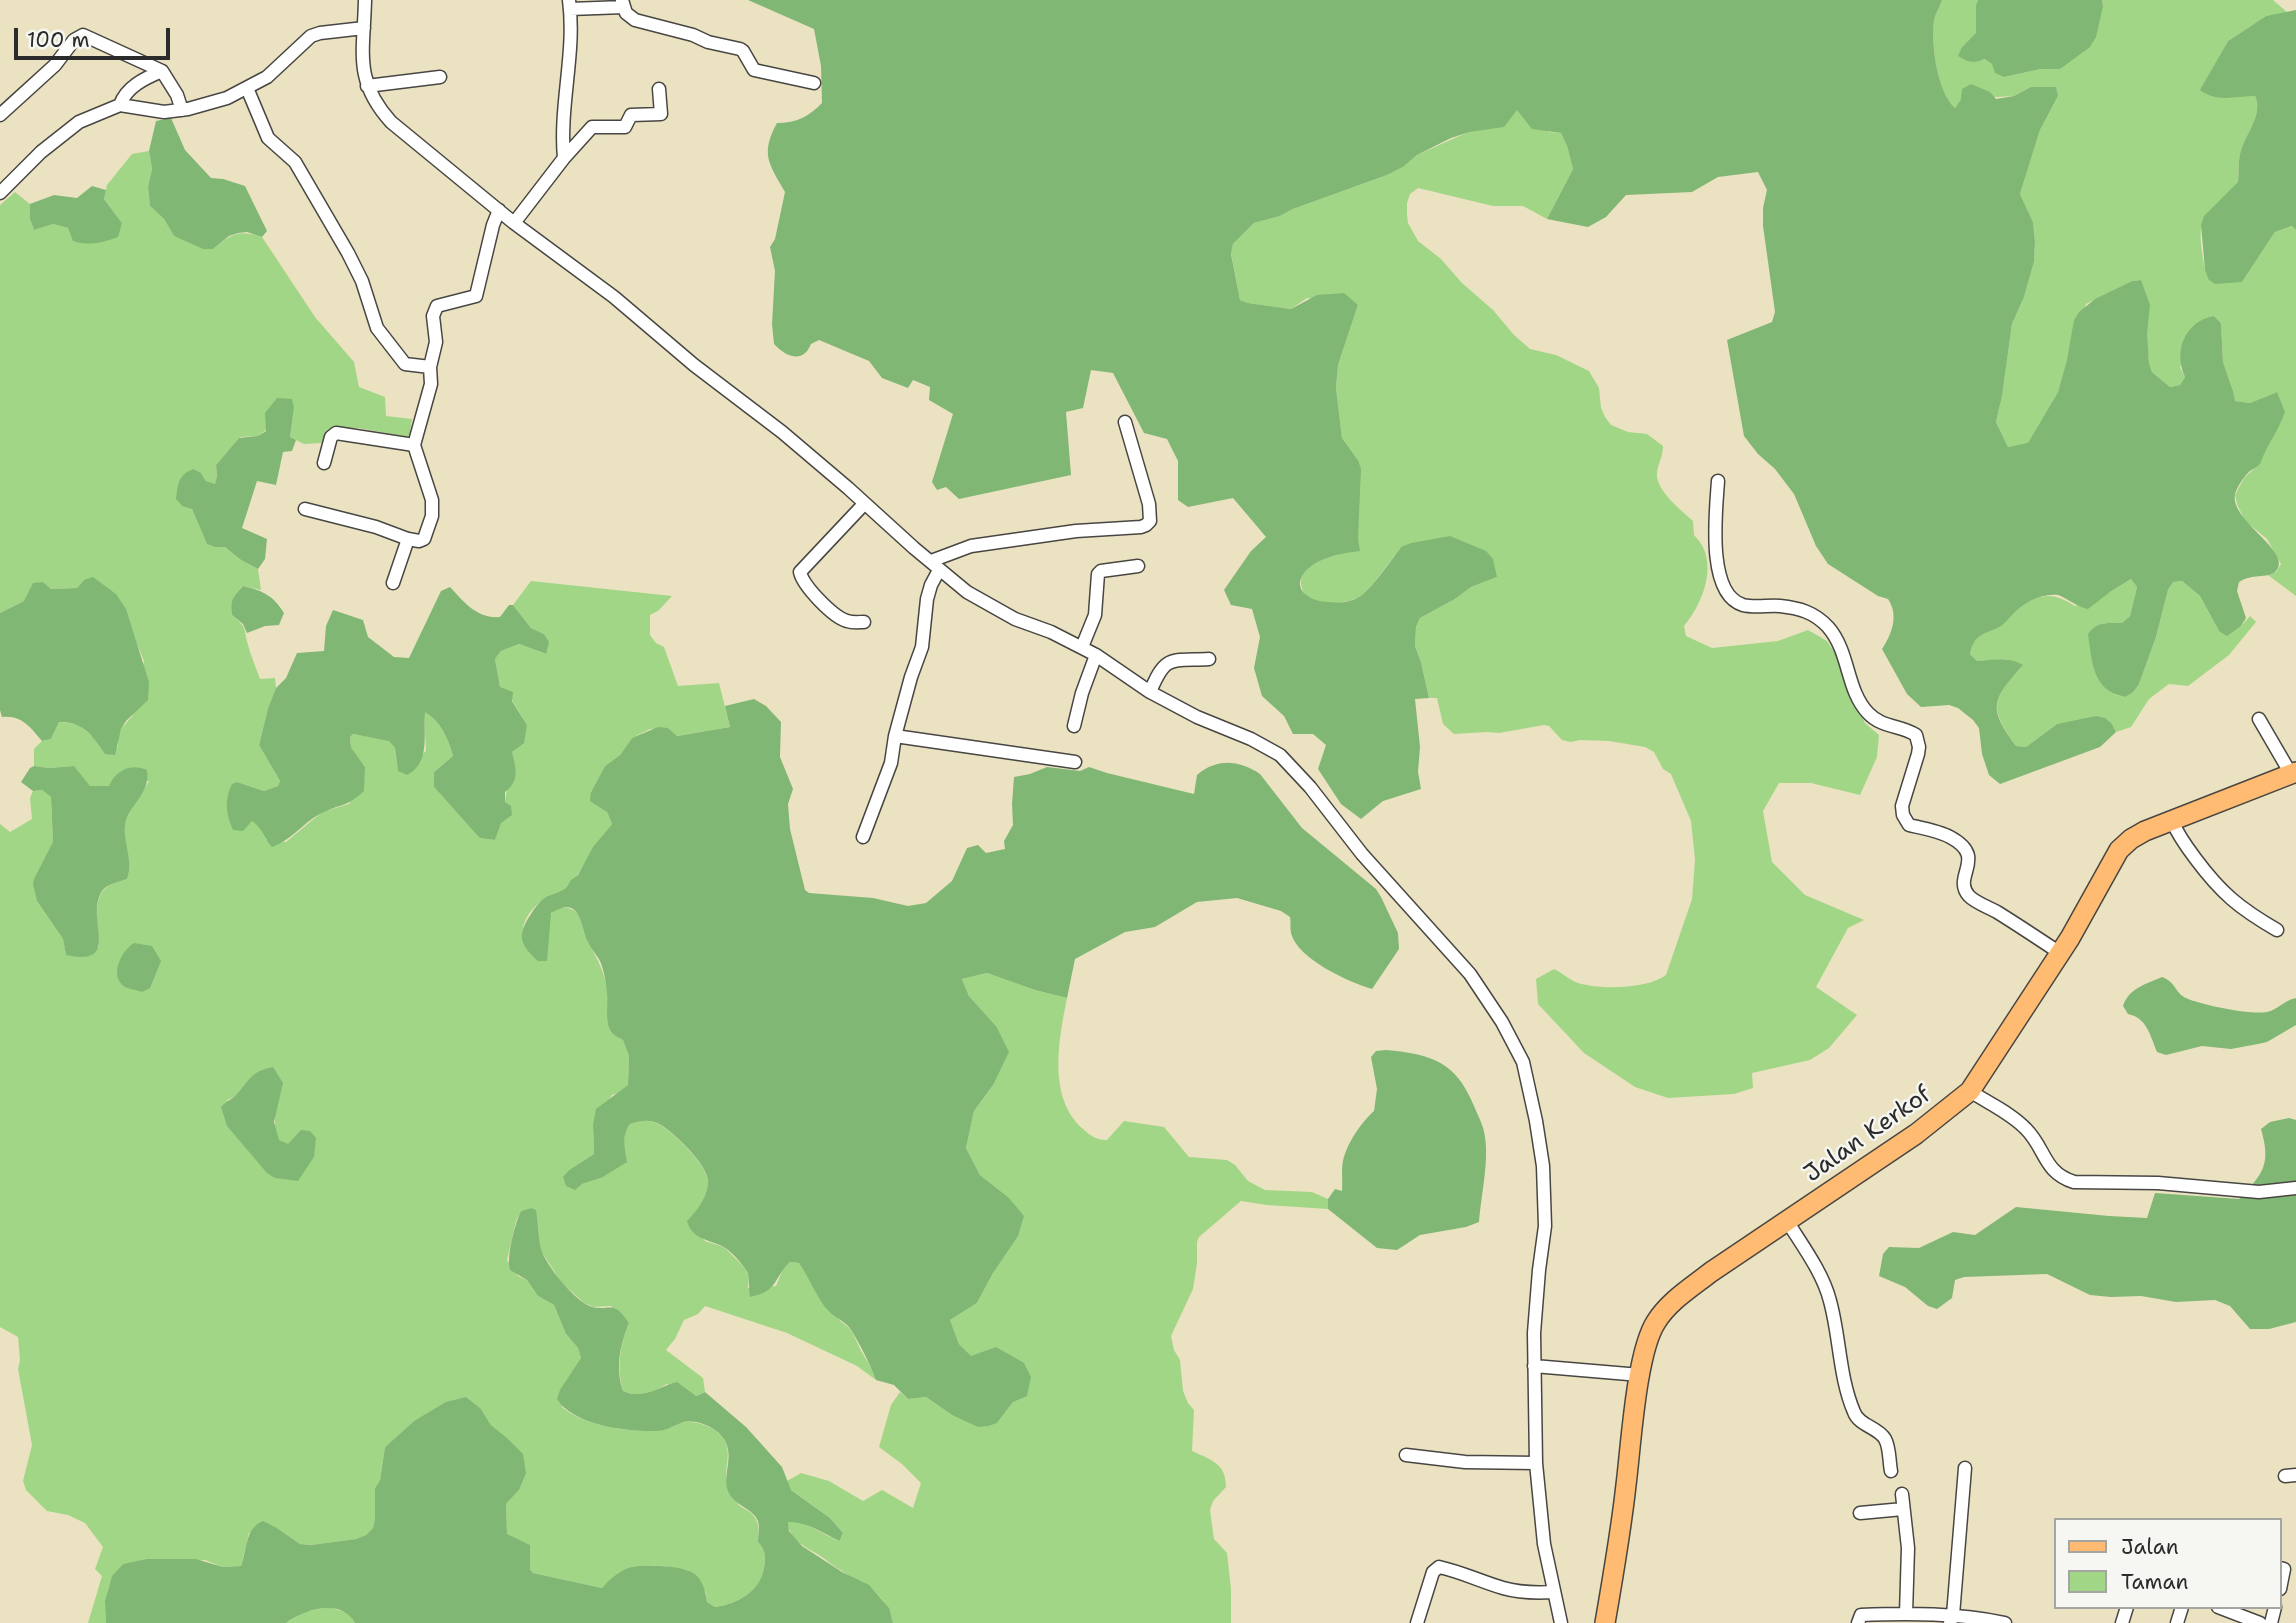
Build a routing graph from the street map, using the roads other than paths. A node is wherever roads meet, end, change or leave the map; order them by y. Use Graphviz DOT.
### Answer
graph roads {
  1 [pos="365,0"];
  2 [pos="623,3"];
  3 [pos="569,5"];
  4 [pos="364,27"];
  5 [pos="162,71"];
  6 [pos="440,77"];
  7 [pos="814,83"];
  8 [pos="367,86"];
  9 [pos="247,88"];
  10 [pos="659,89"];
  11 [pos="120,106"];
  12 [pos="183,110"];
  13 [pos="0,115"];
  14 [pos="564,158"];
  15 [pos="0,192"];
  16 [pos="499,210"];
  17 [pos="514,223"];
  18 [pos="430,367"];
  19 [pos="1125,422"];
  20 [pos="414,445"];
  21 [pos="324,463"];
  22 [pos="1718,481"];
  23 [pos="864,504"];
  24 [pos="305,509"];
  25 [pos="408,539"];
  26 [pos="935,566"];
  27 [pos="1138,566"];
  28 [pos="393,583"];
  29 [pos="864,622"];
  30 [pos="1082,647"];
  31 [pos="1096,655"];
  32 [pos="1209,659"];
  33 [pos="1150,692"];
  34 [pos="2259,719"];
  35 [pos="1074,726"];
  36 [pos="895,736"];
  37 [pos="1075,762"];
  38 [pos="2293,773"];
  39 [pos="2172,821"];
  40 [pos="863,837"];
  41 [pos="2277,930"];
  42 [pos="2060,953"];
  43 [pos="1970,1091"];
  44 [pos="2296,1188"];
  45 [pos="1787,1220"];
  46 [pos="1534,1366"];
  47 [pos="1640,1376"];
  48 [pos="1406,1455"];
  49 [pos="1536,1463"];
  50 [pos="1965,1468"];
  51 [pos="1892,1471"];
  52 [pos="1902,1494"];
  53 [pos="1903,1509"];
  54 [pos="1860,1513"];
  55 [pos="1553,1592"];
  56 [pos="1906,1615"];
  57 [pos="2237,1615"];
  58 [pos="1880,1619"];
  59 [pos="1951,1619"];
  60 [pos="1417,1623"];
  61 [pos="1562,1623"];
  62 [pos="1605,1623"];
  63 [pos="1858,1623"];
  64 [pos="2005,1623"];
  65 [pos="2260,1623"];
  1 -- 4 [label="street"];
  2 -- 3 [label="street"];
  2 -- 7 [label="street"];
  3 -- 14 [label="street"];
  4 -- 8 [label="street"];
  4 -- 9 [label="street"];
  5 -- 11 [label="street"];
  5 -- 12 [label="street"];
  5 -- 13 [label="street"];
  6 -- 8 [label="street"];
  8 -- 16 [label="street"];
  9 -- 12 [label="street"];
  9 -- 18 [label="street"];
  10 -- 14 [label="street"];
  11 -- 12 [label="street"];
  11 -- 15 [label="street"];
  14 -- 17 [label="street"];
  16 -- 17 [label="street"];
  16 -- 18 [label="street"];
  17 -- 23 [label="street"];
  18 -- 20 [label="street"];
  19 -- 26 [label="street"];
  20 -- 21 [label="street"];
  20 -- 25 [label="street"];
  22 -- 42 [label="street"];
  23 -- 26 [label="street"];
  23 -- 29 [label="street"];
  24 -- 25 [label="street"];
  25 -- 28 [label="street"];
  26 -- 30 [label="street"];
  26 -- 36 [label="street"];
  27 -- 30 [label="street"];
  30 -- 31 [label="street"];
  31 -- 33 [label="street"];
  31 -- 35 [label="street"];
  32 -- 33 [label="street"];
  33 -- 46 [label="street"];
  34 -- 38 [label="street"];
  36 -- 37 [label="street"];
  36 -- 40 [label="street"];
  38 -- 39 [label="main road, Jalan Kerkof"];
  39 -- 41 [label="street"];
  39 -- 42 [label="main road, Jalan Kerkof"];
  42 -- 43 [label="main road, Jalan Kerkof"];
  43 -- 44 [label="street"];
  43 -- 45 [label="main road, Jalan Kerkof"];
  45 -- 47 [label="main road, Jalan Kerkof"];
  45 -- 51 [label="street"];
  46 -- 47 [label="street"];
  46 -- 49 [label="street"];
  47 -- 62 [label="main road, Jalan Kerkof"];
  48 -- 49 [label="street"];
  49 -- 55 [label="street"];
  50 -- 59 [label="street"];
  52 -- 53 [label="street"];
  53 -- 54 [label="street"];
  53 -- 56 [label="street"];
  55 -- 60 [label="street"];
  55 -- 61 [label="street"];
  56 -- 58 [label="street"];
  56 -- 59 [label="street"];
  57 -- 65 [label="street"];
  58 -- 63 [label="street"];
  59 -- 64 [label="street"];
}
